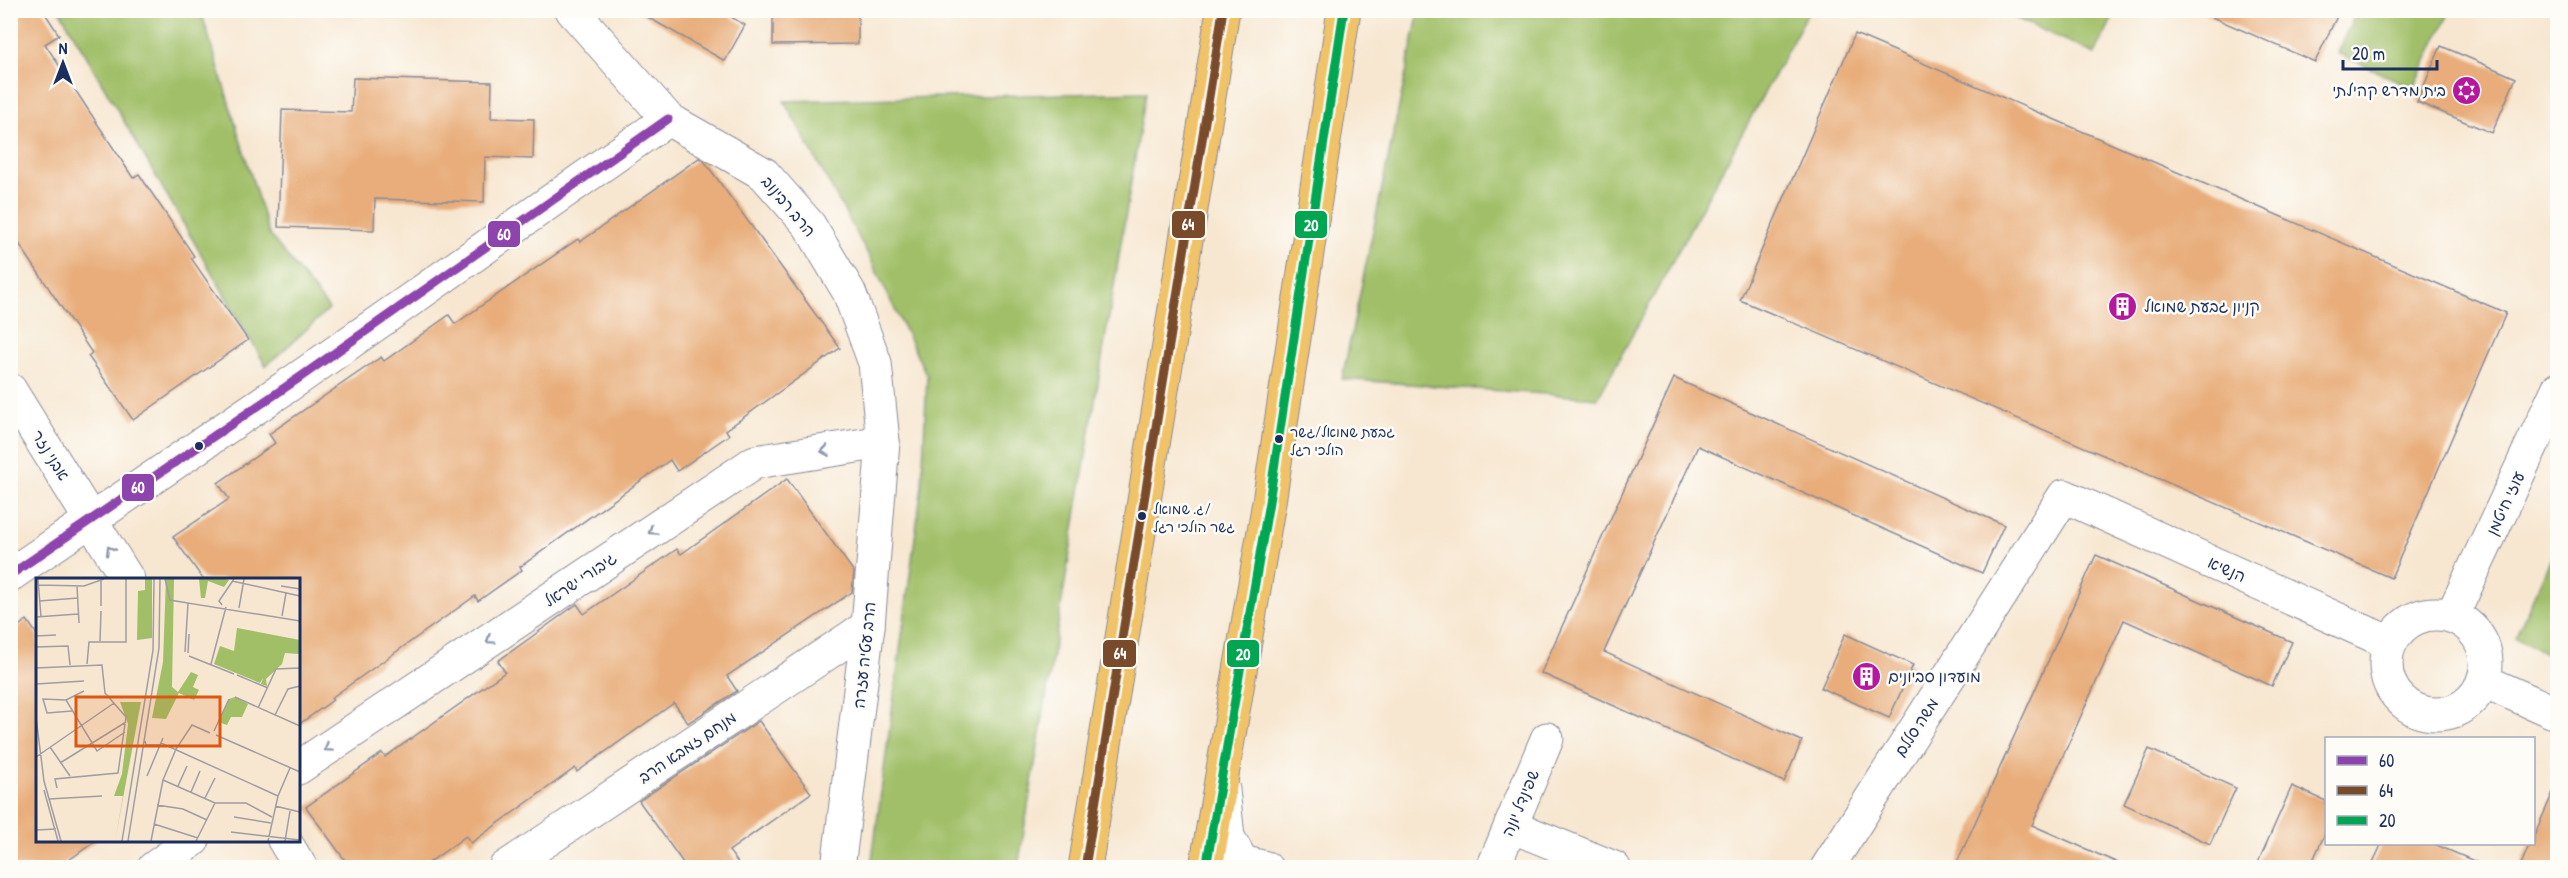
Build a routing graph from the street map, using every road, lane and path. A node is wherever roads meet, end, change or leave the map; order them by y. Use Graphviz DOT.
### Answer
graph roads {
  1 [pos="572,10"];
  2 [pos="1223,10"];
  3 [pos="1344,10"];
  4 [pos="668,119"];
  5 [pos="2558,389"];
  6 [pos="10,390"];
  7 [pos="883,442"];
  8 [pos="2064,496"];
  9 [pos="92,520"];
  10 [pos="10,574"];
  11 [pos="127,578"];
  12 [pos="2452,616"];
  13 [pos="868,626"];
  14 [pos="2390,643"];
  15 [pos="2484,681"];
  16 [pos="2558,714"];
  17 [pos="1547,739"];
  18 [pos="300,767"];
  19 [pos="1221,780"];
  20 [pos="1511,826"];
  21 [pos="190,842"];
  22 [pos="285,842"];
  23 [pos="1551,842"];
  24 [pos="1249,866"];
  25 [pos="154,867"];
  26 [pos="301,867"];
  27 [pos="506,867"];
  28 [pos="838,867"];
  29 [pos="1085,867"];
  30 [pos="1206,867"];
  31 [pos="1493,867"];
  32 [pos="1510,867"];
  33 [pos="1614,867"];
  34 [pos="1827,867"];
  1 -- 4 [label="street, הרב רבינוב"];
  2 -- 29 [label="highway"];
  3 -- 19 [label="highway"];
  4 -- 7 [label="street, הרב רבינוב"];
  4 -- 9 [label="street"];
  5 -- 12 [label="street, עוזי חיטמן"];
  6 -- 9 [label="street, אבני נזר"];
  7 -- 13 [label="street, הרב עטיה עזרה"];
  7 -- 18 [label="street, גיבורי ישראל, one-way"];
  8 -- 14 [label="street, הנשיא"];
  8 -- 34 [label="street, משה סללם"];
  9 -- 10 [label="street"];
  11 -- 9 [label="street, אבני נזר, one-way"];
  12 -- 14 [label="street"];
  12 -- 15 [label="street"];
  13 -- 27 [label="street, מנחם זמבא הרב"];
  13 -- 28 [label="street, הרב עטיה עזרה"];
  14 -- 15 [label="street"];
  15 -- 16 [label="street"];
  17 -- 20 [label="street, שפינדל יונה"];
  19 -- 24 [label="street"];
  19 -- 30 [label="highway"];
  20 -- 23 [label="street"];
  20 -- 31 [label="street, שפינדל יונה"];
  21 -- 25 [label="street"];
  22 -- 26 [label="street"];
  23 -- 32 [label="street"];
  23 -- 33 [label="street"];
}
